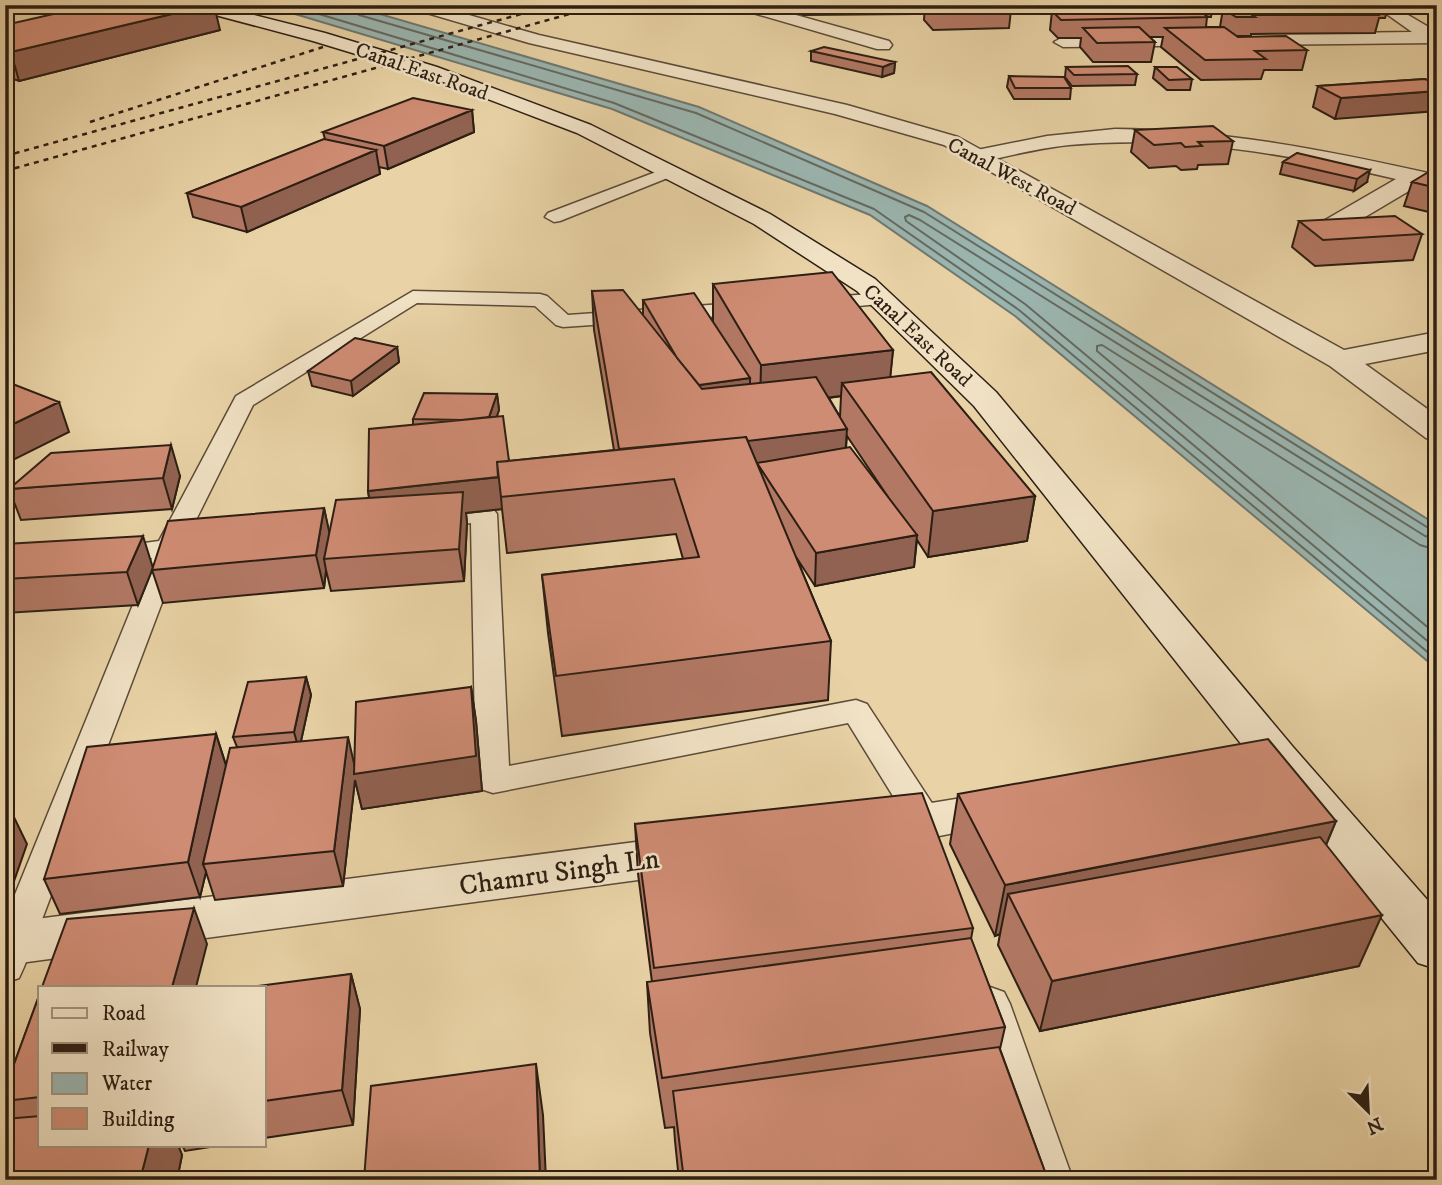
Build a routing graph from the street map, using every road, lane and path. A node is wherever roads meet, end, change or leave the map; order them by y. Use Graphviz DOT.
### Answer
graph roads {
  1 [pos="195,5"];
  2 [pos="416,5"];
  3 [pos="742,5"];
  4 [pos="1402,13"];
  5 [pos="1375,21"];
  6 [pos="1435,38"];
  7 [pos="1063,42"];
  8 [pos="883,45"];
  9 [pos="980,156"];
  10 [pos="669,172"];
  11 [pos="1426,179"];
  12 [pos="554,217"];
  13 [pos="1329,228"];
  14 [pos="883,299"];
  15 [pos="1437,341"];
  16 [pos="1340,360"];
  17 [pos="1437,431"];
  18 [pos="402,523"];
  19 [pos="224,542"];
  20 [pos="169,548"];
  21 [pos="87,557"];
  22 [pos="1277,758"];
  23 [pos="1223,768"];
  24 [pos="1049,800"];
  25 [pos="845,834"];
  26 [pos="935,843"];
  27 [pos="734,848"];
  28 [pos="1437,948"];
  29 [pos="9,952"];
  30 [pos="978,968"];
  31 [pos="1051,1180"];
  1 -- 10 [label="street, Canal East Road"];
  2 -- 9 [label="street, Canal West Road"];
  3 -- 8 [label="street"];
  4 -- 5 [label="street"];
  4 -- 6 [label="street"];
  6 -- 7 [label="street"];
  9 -- 11 [label="street"];
  9 -- 16 [label="street, Canal West Road"];
  10 -- 12 [label="lane"];
  10 -- 14 [label="street, Canal East Road"];
  11 -- 13 [label="street"];
  14 -- 20 [label="lane"];
  14 -- 22 [label="street, Canal East Road"];
  15 -- 16 [label="street"];
  16 -- 17 [label="street, Canal West Road"];
  18 -- 26 [label="lane"];
  19 -- 20 [label="lane"];
  20 -- 21 [label="lane"];
  20 -- 29 [label="lane"];
  22 -- 23 [label="street"];
  22 -- 28 [label="street, Canal East Road"];
  24 -- 26 [label="street"];
  25 -- 26 [label="street"];
  27 -- 29 [label="street, Chamru Singh Ln"];
  30 -- 31 [label="lane"];
}
